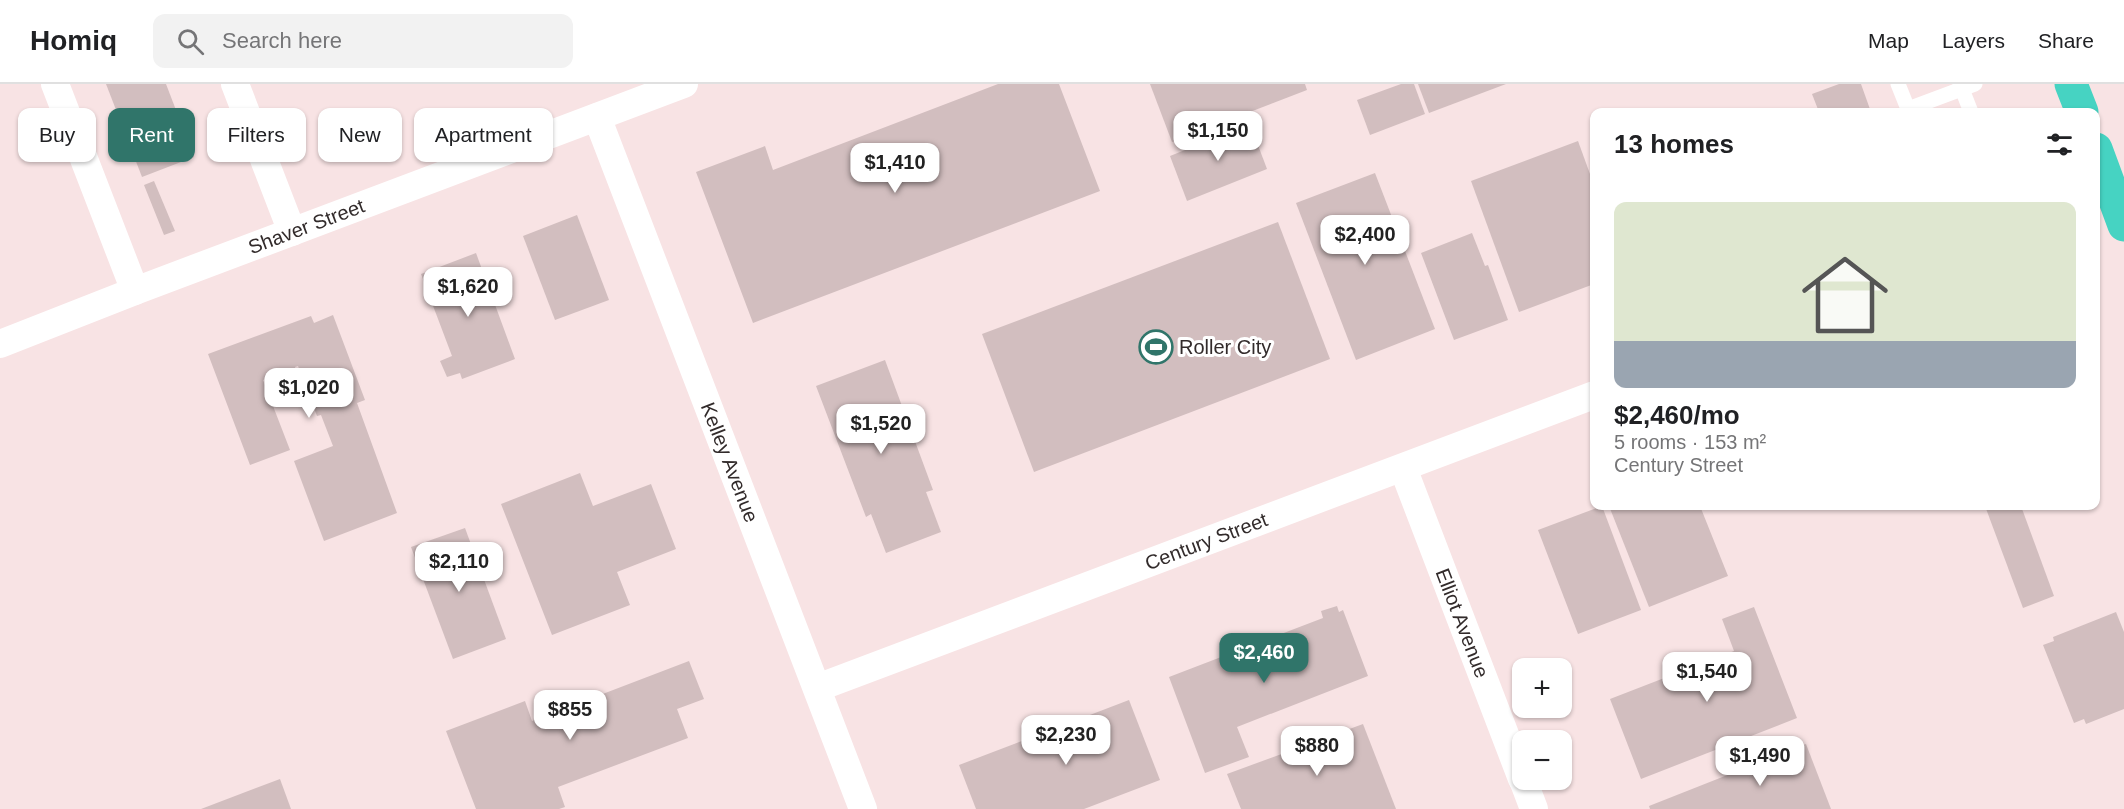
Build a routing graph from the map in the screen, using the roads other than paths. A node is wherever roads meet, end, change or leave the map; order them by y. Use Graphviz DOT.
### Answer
graph roads {
  1 [pos="55,84"];
  2 [pos="235,84"];
  3 [pos="684,84"];
  4 [pos="1898,84"];
  5 [pos="2071,84"];
  6 [pos="1966,86"];
  7 [pos="1908,108"];
  8 [pos="1916,108"];
  9 [pos="1970,108"];
  10 [pos="2080,108"];
  11 [pos="597,117"];
  12 [pos="2100,161"];
  13 [pos="2113,199"];
  14 [pos="292,232"];
  15 [pos="135,291"];
  16 [pos="0,344"];
  17 [pos="1590,397"];
  18 [pos="1403,468"];
  19 [pos="817,688"];
  20 [pos="1512,751"];
  21 [pos="1527,790"];
  22 [pos="863,809"];
  23 [pos="1534,809"];
  1 -- 15 [label="street"];
  2 -- 14 [label="street"];
  3 -- 11 [label="street, Shaver Street"];
  4 -- 7 [label="lane"];
  5 -- 10 [label="highway"];
  6 -- 8 [label="lane"];
  6 -- 9 [label="lane"];
  11 -- 14 [label="street, Shaver Street"];
  11 -- 19 [label="street, Kelley Avenue"];
  12 -- 13 [label="highway"];
  14 -- 15 [label="street, Shaver Street"];
  15 -- 16 [label="street, Shaver Street"];
  17 -- 18 [label="street, Century Street"];
  18 -- 19 [label="street, Century Street"];
  18 -- 20 [label="street, Elliot Avenue"];
  19 -- 22 [label="street, Kelley Avenue"];
  21 -- 23 [label="street, Elliot Avenue"];
}
